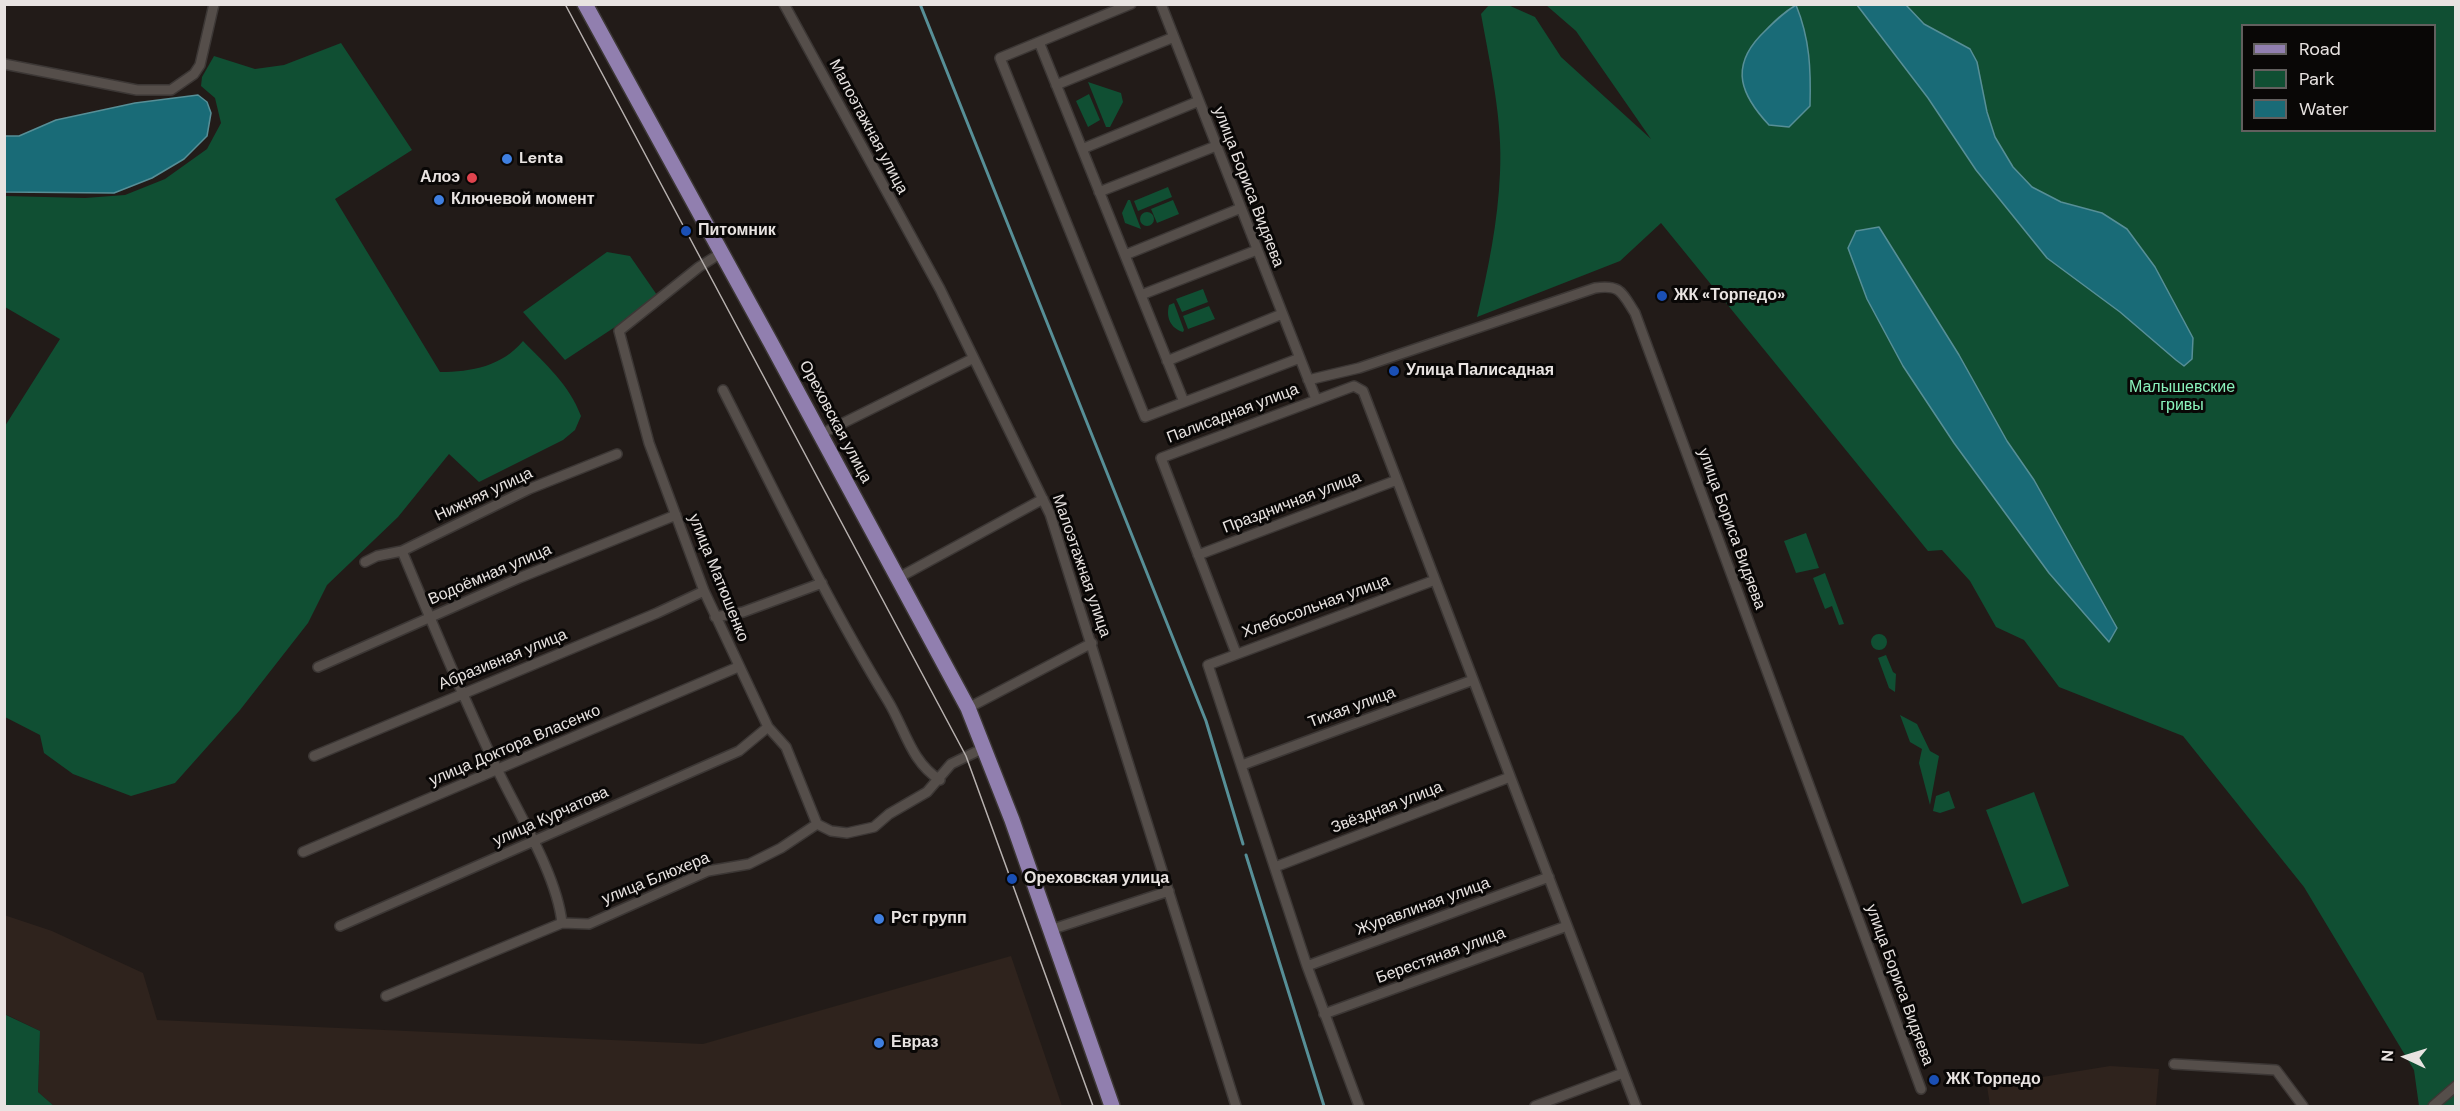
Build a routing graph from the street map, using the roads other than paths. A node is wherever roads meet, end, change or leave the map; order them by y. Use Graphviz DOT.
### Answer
graph roads {
  1 [pos="214,4"];
  2 [pos="585,4"];
  3 [pos="784,4"];
  4 [pos="1131,4"];
  5 [pos="1161,4"];
  6 [pos="1174,37"];
  7 [pos="1039,42"];
  8 [pos="4,64"];
  9 [pos="1056,85"];
  10 [pos="1199,101"];
  11 [pos="1216,146"];
  12 [pos="1082,148"];
  13 [pos="1099,192"];
  14 [pos="1241,208"];
  15 [pos="1257,250"];
  16 [pos="721,253"];
  17 [pos="1125,255"];
  18 [pos="1141,295"];
  19 [pos="1282,314"];
  20 [pos="1300,358"];
  21 [pos="972,359"];
  22 [pos="1167,361"];
  23 [pos="1308,380"];
  24 [pos="723,390"];
  25 [pos="1316,399"];
  26 [pos="1184,402"];
  27 [pos="820,434"];
  28 [pos="617,454"];
  29 [pos="1397,480"];
  30 [pos="1043,499"];
  31 [pos="676,515"];
  32 [pos="402,551"];
  33 [pos="1198,555"];
  34 [pos="365,562"];
  35 [pos="898,578"];
  36 [pos="1435,580"];
  37 [pos="822,583"];
  38 [pos="704,591"];
  39 [pos="430,617"];
  40 [pos="715,617"];
  41 [pos="1092,643"];
  42 [pos="1236,652"];
  43 [pos="318,667"];
  44 [pos="738,667"];
  45 [pos="1473,680"];
  46 [pos="463,692"];
  47 [pos="968,708"];
  48 [pos="768,727"];
  49 [pos="984,748"];
  50 [pos="314,756"];
  51 [pos="1242,765"];
  52 [pos="497,769"];
  53 [pos="1510,777"];
  54 [pos="940,780"];
  55 [pos="817,824"];
  56 [pos="534,841"];
  57 [pos="303,852"];
  58 [pos="1275,867"];
  59 [pos="1549,877"];
  60 [pos="1169,891"];
  61 [pos="562,923"];
  62 [pos="340,926"];
  63 [pos="1568,926"];
  64 [pos="1050,930"];
  65 [pos="1307,966"];
  66 [pos="386,996"];
  67 [pos="1324,1014"];
  68 [pos="2174,1064"];
  69 [pos="1623,1073"];
  70 [pos="2456,1086"];
  71 [pos="1921,1089"];
  72 [pos="1112,1107"];
  73 [pos="1236,1107"];
  74 [pos="1359,1107"];
  75 [pos="1534,1107"];
  76 [pos="1636,1107"];
  77 [pos="2302,1107"];
  78 [pos="2433,1107"];
  1 -- 8 [label="street"];
  2 -- 16 [label="main road, Ореховская улица"];
  3 -- 21 [label="street, Малоэтажная улица"];
  4 -- 7 [label="street"];
  5 -- 6 [label="street, улица Бориса Видяева"];
  6 -- 9 [label="street"];
  6 -- 10 [label="street, улица Бориса Видяева"];
  7 -- 9 [label="street"];
  7 -- 26 [label="street"];
  9 -- 12 [label="street"];
  10 -- 11 [label="street, улица Бориса Видяева"];
  10 -- 12 [label="street"];
  11 -- 13 [label="street"];
  11 -- 14 [label="street, улица Бориса Видяева"];
  12 -- 13 [label="street"];
  13 -- 17 [label="street"];
  14 -- 15 [label="street, улица Бориса Видяева"];
  14 -- 17 [label="street"];
  15 -- 18 [label="street"];
  15 -- 19 [label="street, улица Бориса Видяева"];
  16 -- 27 [label="main road, Ореховская улица"];
  16 -- 31 [label="street, улица Матюшенко"];
  17 -- 18 [label="street"];
  18 -- 22 [label="street"];
  19 -- 20 [label="street, улица Бориса Видяева"];
  19 -- 22 [label="street"];
  20 -- 23 [label="street, улица Бориса Видяева"];
  20 -- 26 [label="street"];
  21 -- 27 [label="street"];
  21 -- 30 [label="street, Малоэтажная улица"];
  22 -- 26 [label="street"];
  23 -- 25 [label="street, улица Бориса Видяева"];
  23 -- 71 [label="street, улица Бориса Видяева"];
  24 -- 37 [label="street"];
  25 -- 29 [label="street, Палисадная улица"];
  25 -- 33 [label="street, Палисадная улица"];
  27 -- 35 [label="main road, Ореховская улица"];
  28 -- 32 [label="street, Нижняя улица"];
  29 -- 33 [label="street, Праздничная улица"];
  29 -- 36 [label="street"];
  30 -- 35 [label="street"];
  30 -- 41 [label="street, Малоэтажная улица"];
  31 -- 38 [label="street, улица Матюшенко"];
  31 -- 39 [label="street, Водоёмная улица"];
  32 -- 34 [label="street, Нижняя улица"];
  32 -- 39 [label="street"];
  33 -- 42 [label="street"];
  35 -- 47 [label="main road, Ореховская улица"];
  36 -- 42 [label="street, Хлебосольная улица"];
  36 -- 45 [label="street"];
  37 -- 40 [label="street"];
  37 -- 54 [label="street"];
  38 -- 40 [label="street, улица Матюшенко"];
  38 -- 46 [label="street, Абразивная улица"];
  39 -- 43 [label="street, Водоёмная улица"];
  39 -- 46 [label="street"];
  40 -- 44 [label="street, улица Матюшенко"];
  41 -- 47 [label="street"];
  41 -- 60 [label="street, Малоэтажная улица"];
  42 -- 51 [label="street, Хлебосольная улица"];
  44 -- 48 [label="street, улица Матюшенко"];
  44 -- 52 [label="street, улица Доктора Власенко"];
  45 -- 51 [label="street, Тихая улица"];
  45 -- 53 [label="street"];
  46 -- 50 [label="street, Абразивная улица"];
  46 -- 52 [label="street"];
  47 -- 49 [label="main road, Ореховская улица"];
  48 -- 55 [label="street, улица Матюшенко"];
  48 -- 56 [label="street, улица Курчатова"];
  49 -- 54 [label="street"];
  49 -- 64 [label="main road, Ореховская улица"];
  51 -- 58 [label="street"];
  52 -- 56 [label="street"];
  52 -- 57 [label="street, улица Доктора Власенко"];
  53 -- 58 [label="street, Звёздная улица"];
  53 -- 59 [label="street"];
  54 -- 55 [label="street"];
  55 -- 61 [label="street, улица Блюхера"];
  56 -- 61 [label="street"];
  56 -- 62 [label="street, улица Курчатова"];
  58 -- 65 [label="street"];
  59 -- 63 [label="street"];
  59 -- 65 [label="street, Журавлиная улица"];
  60 -- 64 [label="street"];
  60 -- 73 [label="street, Малоэтажная улица"];
  61 -- 66 [label="street, улица Блюхера"];
  63 -- 67 [label="street, Берестяная улица"];
  63 -- 69 [label="street"];
  64 -- 72 [label="main road, Ореховская улица"];
  65 -- 67 [label="street"];
  67 -- 74 [label="street"];
  68 -- 77 [label="street"];
  69 -- 75 [label="street"];
  69 -- 76 [label="street"];
  70 -- 78 [label="street"];
}
